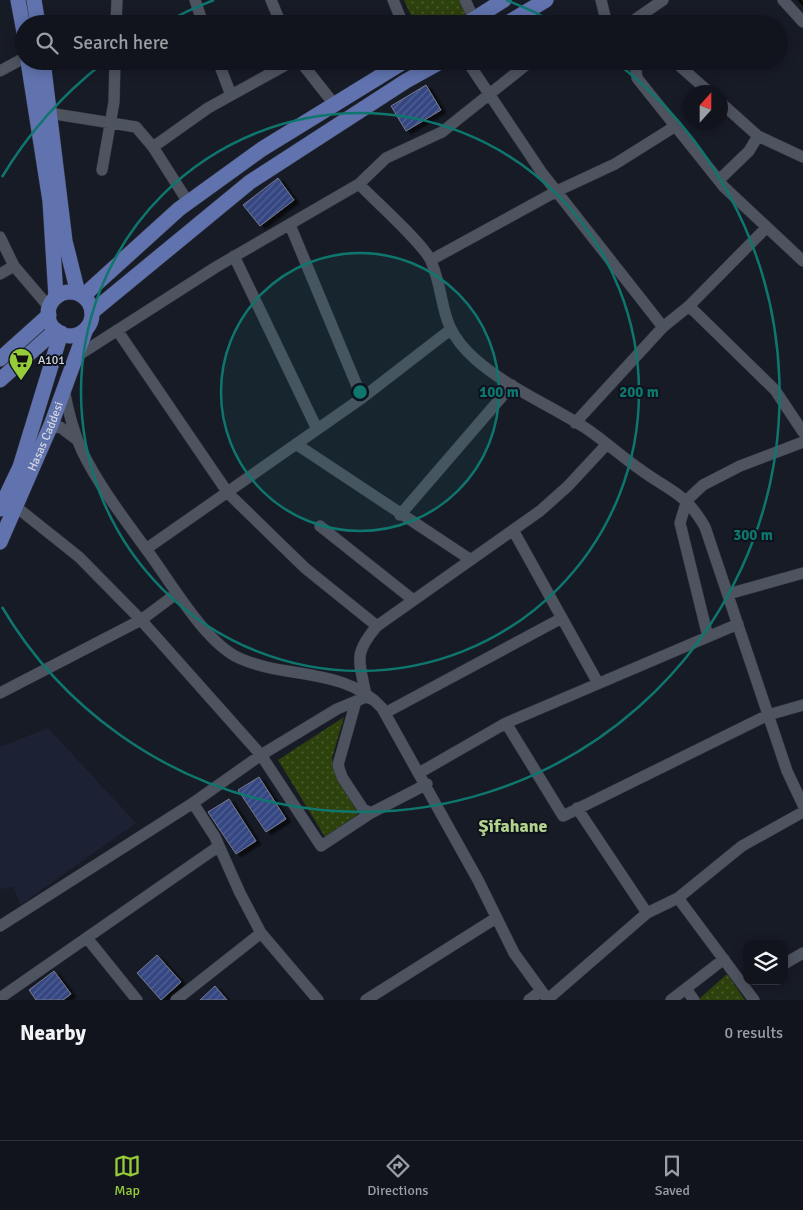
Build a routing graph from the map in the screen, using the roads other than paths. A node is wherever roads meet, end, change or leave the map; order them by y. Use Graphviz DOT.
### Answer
graph roads {
  1 [pos="18,0"];
  2 [pos="117,0"];
  3 [pos="195,0"];
  4 [pos="271,0"];
  5 [pos="393,0"];
  6 [pos="465,0"];
  7 [pos="504,0"];
  8 [pos="546,0"];
  9 [pos="601,0"];
  10 [pos="663,0"];
  11 [pos="782,0"];
  12 [pos="37,1"];
  13 [pos="21,15"];
  14 [pos="38,15"];
  15 [pos="116,15"];
  16 [pos="200,15"];
  17 [pos="277,15"];
  18 [pos="399,15"];
  19 [pos="469,15"];
  20 [pos="480,15"];
  21 [pos="521,15"];
  22 [pos="605,15"];
  23 [pos="642,15"];
  24 [pos="803,22"];
  25 [pos="15,63"];
  26 [pos="29,70"];
  27 [pos="44,70"];
  28 [pos="115,70"];
  29 [pos="221,70"];
  30 [pos="277,70"];
  31 [pos="307,70"];
  32 [pos="390,70"];
  33 [pos="426,70"];
  34 [pos="473,70"];
  35 [pos="520,70"];
  36 [pos="636,70"];
  37 [pos="684,70"];
  38 [pos="0,71"];
  39 [pos="701,85"];
  40 [pos="489,94"];
  41 [pos="231,95"];
  42 [pos="334,104"];
  43 [pos="728,109"];
  44 [pos="49,113"];
  45 [pos="110,123"];
  46 [pos="674,127"];
  47 [pos="758,136"];
  48 [pos="153,147"];
  49 [pos="803,157"];
  50 [pos="102,170"];
  51 [pos="720,180"];
  52 [pos="359,184"];
  53 [pos="558,191"];
  54 [pos="188,202"];
  55 [pos="290,225"];
  56 [pos="766,228"];
  57 [pos="0,237"];
  58 [pos="234,256"];
  59 [pos="431,260"];
  60 [pos="803,261"];
  61 [pos="14,266"];
  62 [pos="0,274"];
  63 [pos="81,295"];
  64 [pos="689,306"];
  65 [pos="51,307"];
  66 [pos="92,312"];
  67 [pos="663,327"];
  68 [pos="86,329"];
  69 [pos="117,330"];
  70 [pos="450,330"];
  71 [pos="59,332"];
  72 [pos="2,356"];
  73 [pos="74,358"];
  74 [pos="0,380"];
  75 [pos="512,385"];
  76 [pos="64,388"];
  77 [pos="362,398"];
  78 [pos="575,423"];
  79 [pos="317,429"];
  80 [pos="803,432"];
  81 [pos="47,434"];
  82 [pos="79,442"];
  83 [pos="803,442"];
  84 [pos="296,444"];
  85 [pos="607,444"];
  86 [pos="228,493"];
  87 [pos="687,500"];
  88 [pos="7,507"];
  89 [pos="400,515"];
  90 [pos="320,526"];
  91 [pos="513,530"];
  92 [pos="0,542"];
  93 [pos="146,549"];
  94 [pos="472,560"];
  95 [pos="803,573"];
  96 [pos="176,594"];
  97 [pos="728,594"];
  98 [pos="412,599"];
  99 [pos="562,618"];
  100 [pos="141,620"];
  101 [pos="738,624"];
  102 [pos="377,626"];
  103 [pos="708,637"];
  104 [pos="598,683"];
  105 [pos="0,693"];
  106 [pos="366,699"];
  107 [pos="803,705"];
  108 [pos="385,712"];
  109 [pos="768,715"];
  110 [pos="506,723"];
  111 [pos="262,755"];
  112 [pos="419,773"];
  113 [pos="427,784"];
  114 [pos="193,803"];
  115 [pos="803,805"];
  116 [pos="577,808"];
  117 [pos="803,812"];
  118 [pos="371,813"];
  119 [pos="219,846"];
  120 [pos="678,898"];
  121 [pos="647,913"];
  122 [pos="496,918"];
  123 [pos="0,926"];
  124 [pos="261,933"];
  125 [pos="87,938"];
  126 [pos="803,954"];
  127 [pos="724,959"];
  128 [pos="788,962"];
  129 [pos="743,978"];
  130 [pos="749,985"];
  131 [pos="686,989"];
  132 [pos="546,997"];
  133 [pos="0,998"];
  134 [pos="137,1000"];
  135 [pos="176,1000"];
  136 [pos="318,1000"];
  137 [pos="366,1000"];
  138 [pos="529,1000"];
  139 [pos="672,1000"];
  140 [pos="694,1000"];
  141 [pos="754,1000"];
  1 -- 13 [label="main road"];
  2 -- 15 [label="street"];
  3 -- 16 [label="street"];
  4 -- 17 [label="street"];
  5 -- 18 [label="street"];
  6 -- 19 [label="street"];
  7 -- 20 [label="main road"];
  8 -- 21 [label="main road"];
  9 -- 22 [label="street"];
  10 -- 23 [label="street"];
  11 -- 24 [label="street"];
  12 -- 14 [label="main road"];
  25 -- 38 [label="street"];
  26 -- 65 [label="main road"];
  27 -- 44 [label="main road"];
  28 -- 45 [label="street"];
  29 -- 41 [label="street"];
  30 -- 41 [label="street"];
  31 -- 42 [label="street"];
  32 -- 42 [label="main road"];
  33 -- 66 [label="main road"];
  34 -- 40 [label="street"];
  35 -- 40 [label="street"];
  36 -- 46 [label="street"];
  37 -- 39 [label="street"];
  40 -- 52 [label="street"];
  40 -- 53 [label="street"];
  41 -- 48 [label="street"];
  42 -- 54 [label="main road"];
  43 -- 47 [label="street"];
  44 -- 45 [label="street"];
  44 -- 63 [label="main road"];
  45 -- 48 [label="street"];
  45 -- 50 [label="street"];
  46 -- 51 [label="street"];
  46 -- 53 [label="street"];
  47 -- 49 [label="street"];
  47 -- 51 [label="street"];
  48 -- 54 [label="street"];
  51 -- 56 [label="street"];
  52 -- 55 [label="street"];
  52 -- 59 [label="street"];
  53 -- 59 [label="street"];
  53 -- 67 [label="street"];
  54 -- 63 [label="main road"];
  55 -- 58 [label="street"];
  55 -- 77 [label="street"];
  56 -- 60 [label="street"];
  56 -- 64 [label="street"];
  57 -- 61 [label="street"];
  58 -- 69 [label="street"];
  58 -- 79 [label="street"];
  59 -- 70 [label="street"];
  61 -- 62 [label="street"];
  61 -- 65 [label="street"];
  63 -- 65 [label="main road"];
  63 -- 66 [label="main road"];
  64 -- 67 [label="street"];
  64 -- 80 [label="street"];
  65 -- 71 [label="main road"];
  65 -- 72 [label="main road"];
  66 -- 68 [label="main road"];
  67 -- 78 [label="street"];
  68 -- 71 [label="main road"];
  68 -- 73 [label="main road, Hasas Caddesi"];
  69 -- 73 [label="street"];
  69 -- 86 [label="street"];
  70 -- 75 [label="street"];
  70 -- 77 [label="street"];
  71 -- 74 [label="main road"];
  71 -- 88 [label="main road, Hasas Caddesi"];
  73 -- 76 [label="main road, Hasas Caddesi"];
  75 -- 78 [label="street"];
  75 -- 89 [label="street"];
  76 -- 81 [label="main road, Hasas Caddesi"];
  76 -- 82 [label="street"];
  77 -- 79 [label="street"];
  78 -- 85 [label="street"];
  79 -- 84 [label="street"];
  81 -- 82 [label="street"];
  81 -- 88 [label="main road, Hasas Caddesi"];
  82 -- 93 [label="street"];
  83 -- 87 [label="street"];
  84 -- 86 [label="street"];
  84 -- 89 [label="street"];
  85 -- 87 [label="street"];
  85 -- 91 [label="street"];
  86 -- 93 [label="street"];
  86 -- 102 [label="street"];
  87 -- 97 [label="street"];
  87 -- 103 [label="street"];
  88 -- 92 [label="main road, Hasas Caddesi"];
  88 -- 100 [label="street"];
  89 -- 94 [label="street"];
  90 -- 98 [label="street"];
  91 -- 94 [label="street"];
  91 -- 99 [label="street"];
  93 -- 96 [label="street"];
  94 -- 98 [label="street"];
  95 -- 97 [label="street"];
  96 -- 100 [label="street"];
  96 -- 106 [label="street"];
  97 -- 101 [label="street"];
  98 -- 102 [label="street"];
  99 -- 104 [label="street"];
  99 -- 108 [label="street"];
  100 -- 105 [label="street"];
  100 -- 111 [label="street"];
  101 -- 103 [label="street"];
  101 -- 109 [label="street"];
  102 -- 106 [label="street"];
  103 -- 104 [label="street"];
  104 -- 110 [label="street"];
  106 -- 108 [label="street"];
  106 -- 111 [label="street"];
  106 -- 118 [label="street"];
  107 -- 109 [label="street"];
  108 -- 112 [label="street"];
  109 -- 115 [label="street"];
  109 -- 116 [label="street"];
  110 -- 112 [label="street"];
  110 -- 116 [label="street"];
  111 -- 114 [label="street"];
  111 -- 118 [label="street"];
  112 -- 113 [label="street"];
  113 -- 118 [label="street"];
  113 -- 122 [label="street"];
  114 -- 119 [label="street"];
  114 -- 123 [label="street"];
  116 -- 121 [label="street"];
  117 -- 120 [label="street"];
  119 -- 124 [label="street"];
  119 -- 125 [label="street"];
  120 -- 121 [label="street"];
  120 -- 127 [label="street"];
  121 -- 132 [label="street"];
  122 -- 132 [label="street"];
  122 -- 137 [label="street"];
  124 -- 135 [label="street"];
  124 -- 136 [label="street"];
  125 -- 133 [label="street"];
  125 -- 134 [label="street"];
  126 -- 128 [label="street"];
  127 -- 129 [label="street"];
  127 -- 131 [label="street"];
  130 -- 141 [label="street"];
  131 -- 139 [label="street"];
  131 -- 140 [label="street"];
  132 -- 138 [label="street"];
}
